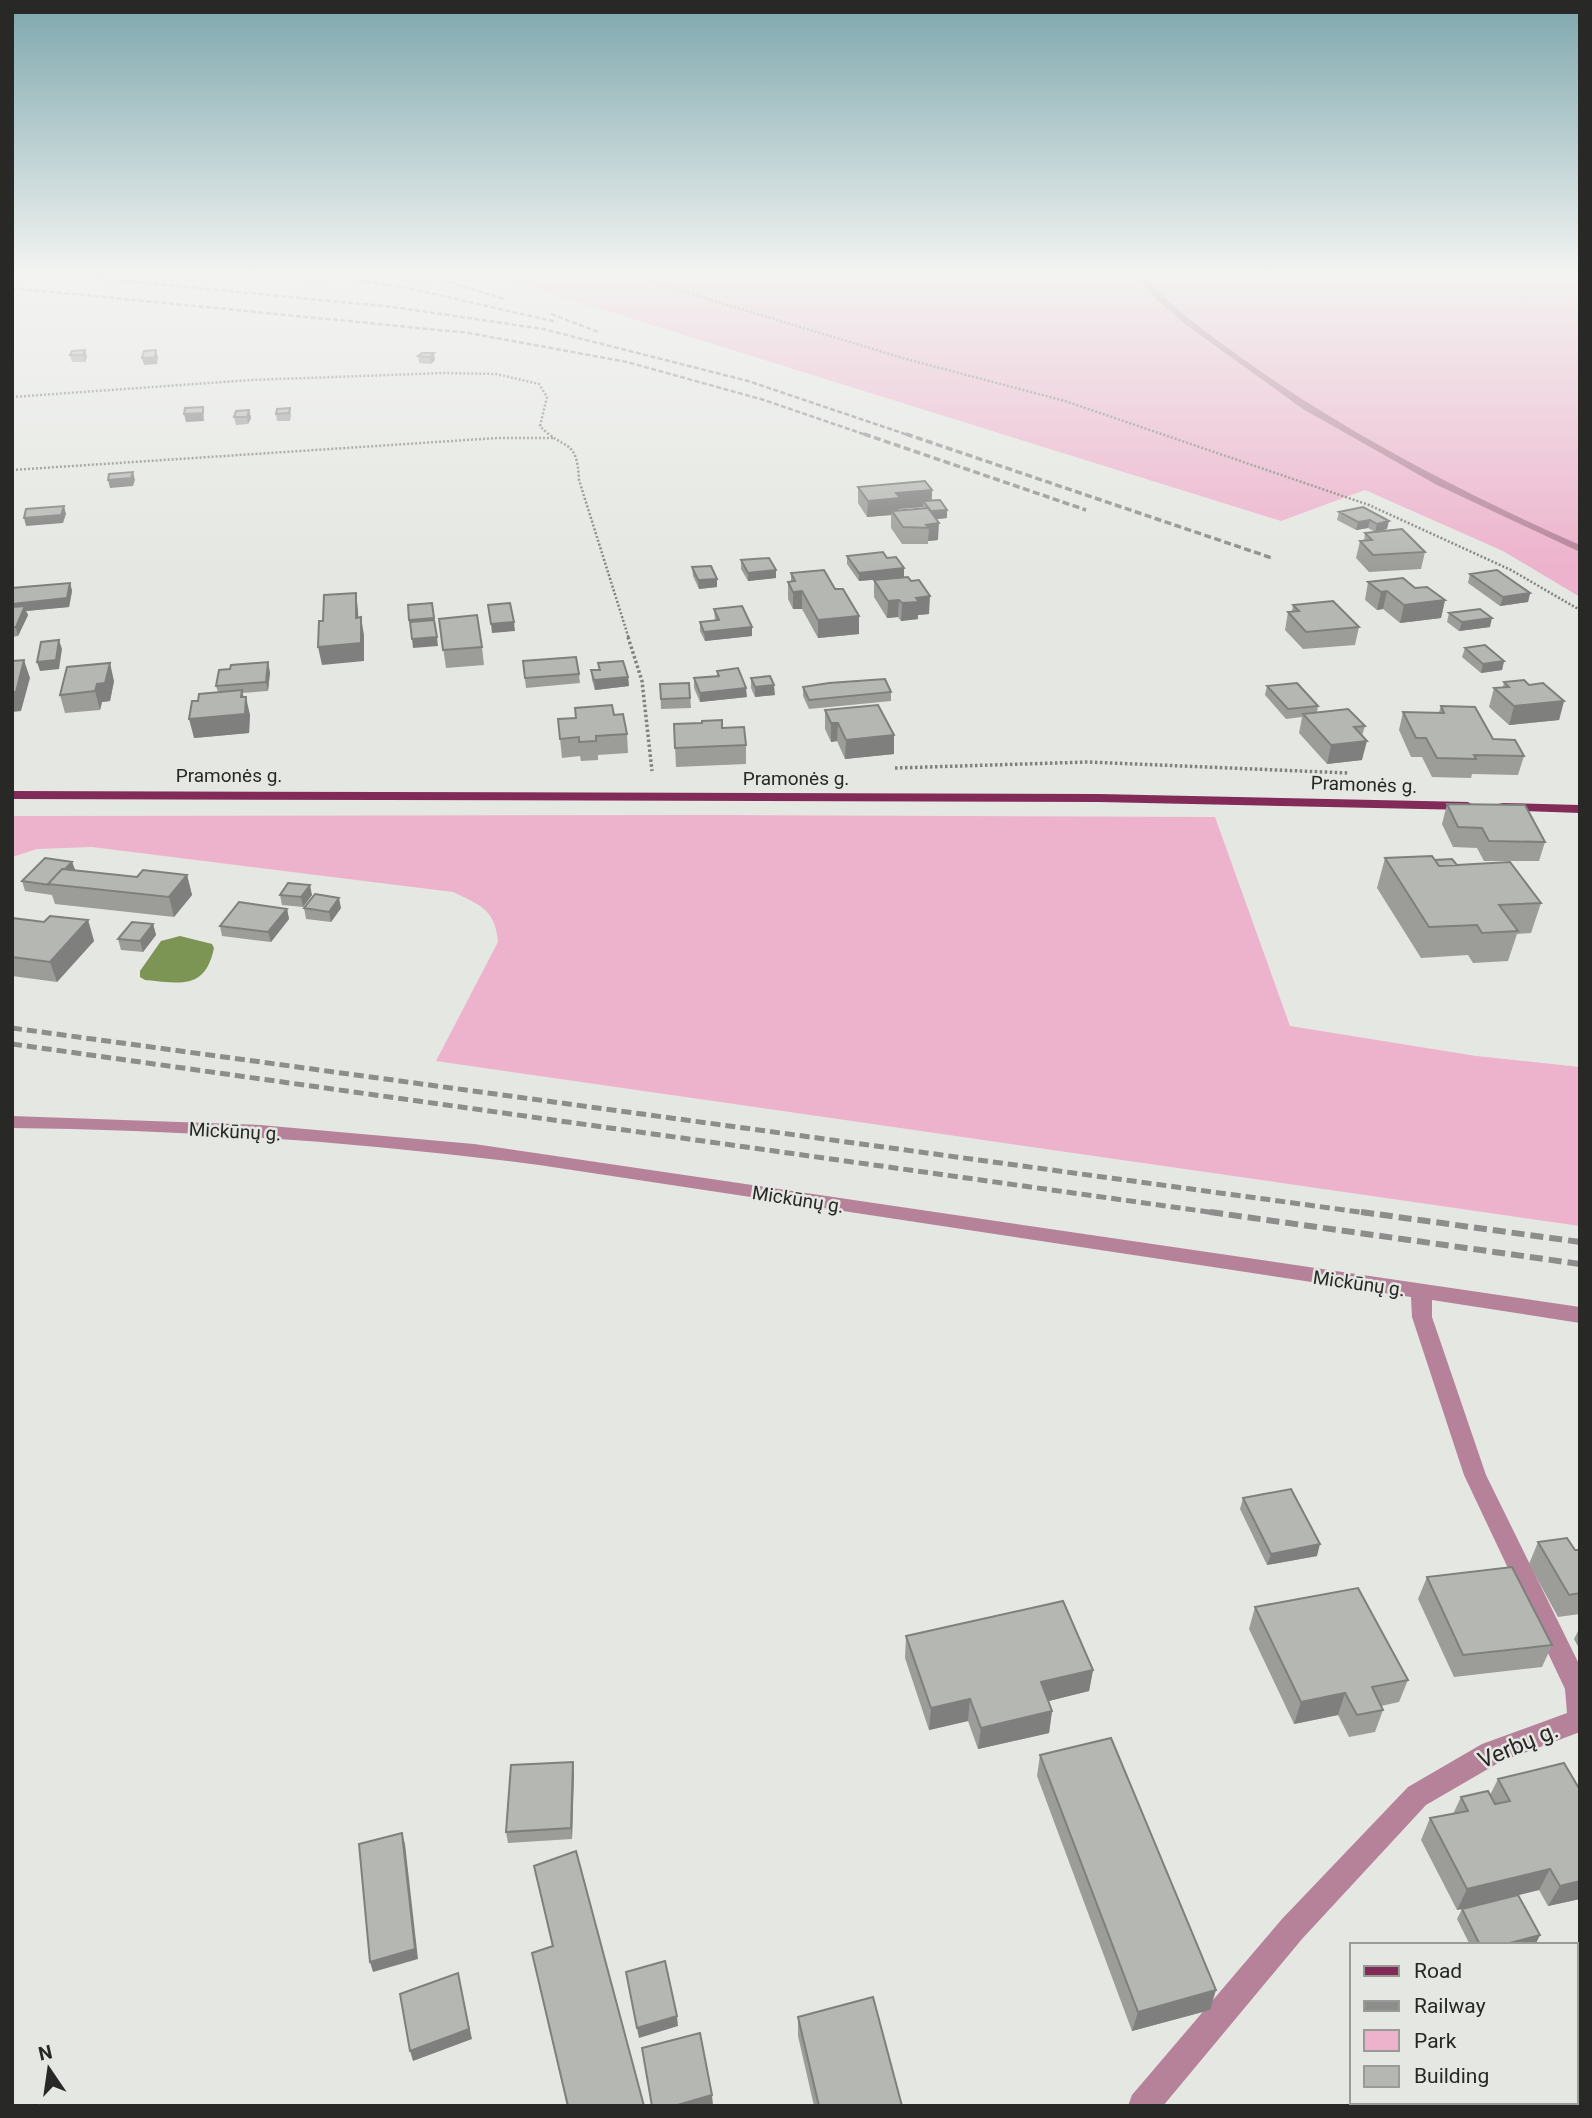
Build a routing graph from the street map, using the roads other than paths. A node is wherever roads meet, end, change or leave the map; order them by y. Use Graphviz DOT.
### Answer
graph roads {
  1 [pos="1253,372"];
  2 [pos="1580,550"];
  3 [pos="12,795"];
  4 [pos="1580,809"];
  5 [pos="12,1122"];
  6 [pos="1421,1292"];
  7 [pos="1580,1315"];
  8 [pos="1143,2106"];
  1 -- 2 [label="street"];
  3 -- 4 [label="main road, Pramonės g."];
  5 -- 6 [label="street, Mickūnų g."];
  6 -- 7 [label="street, Mickūnų g."];
  6 -- 8 [label="street, Verbų g."];
}
